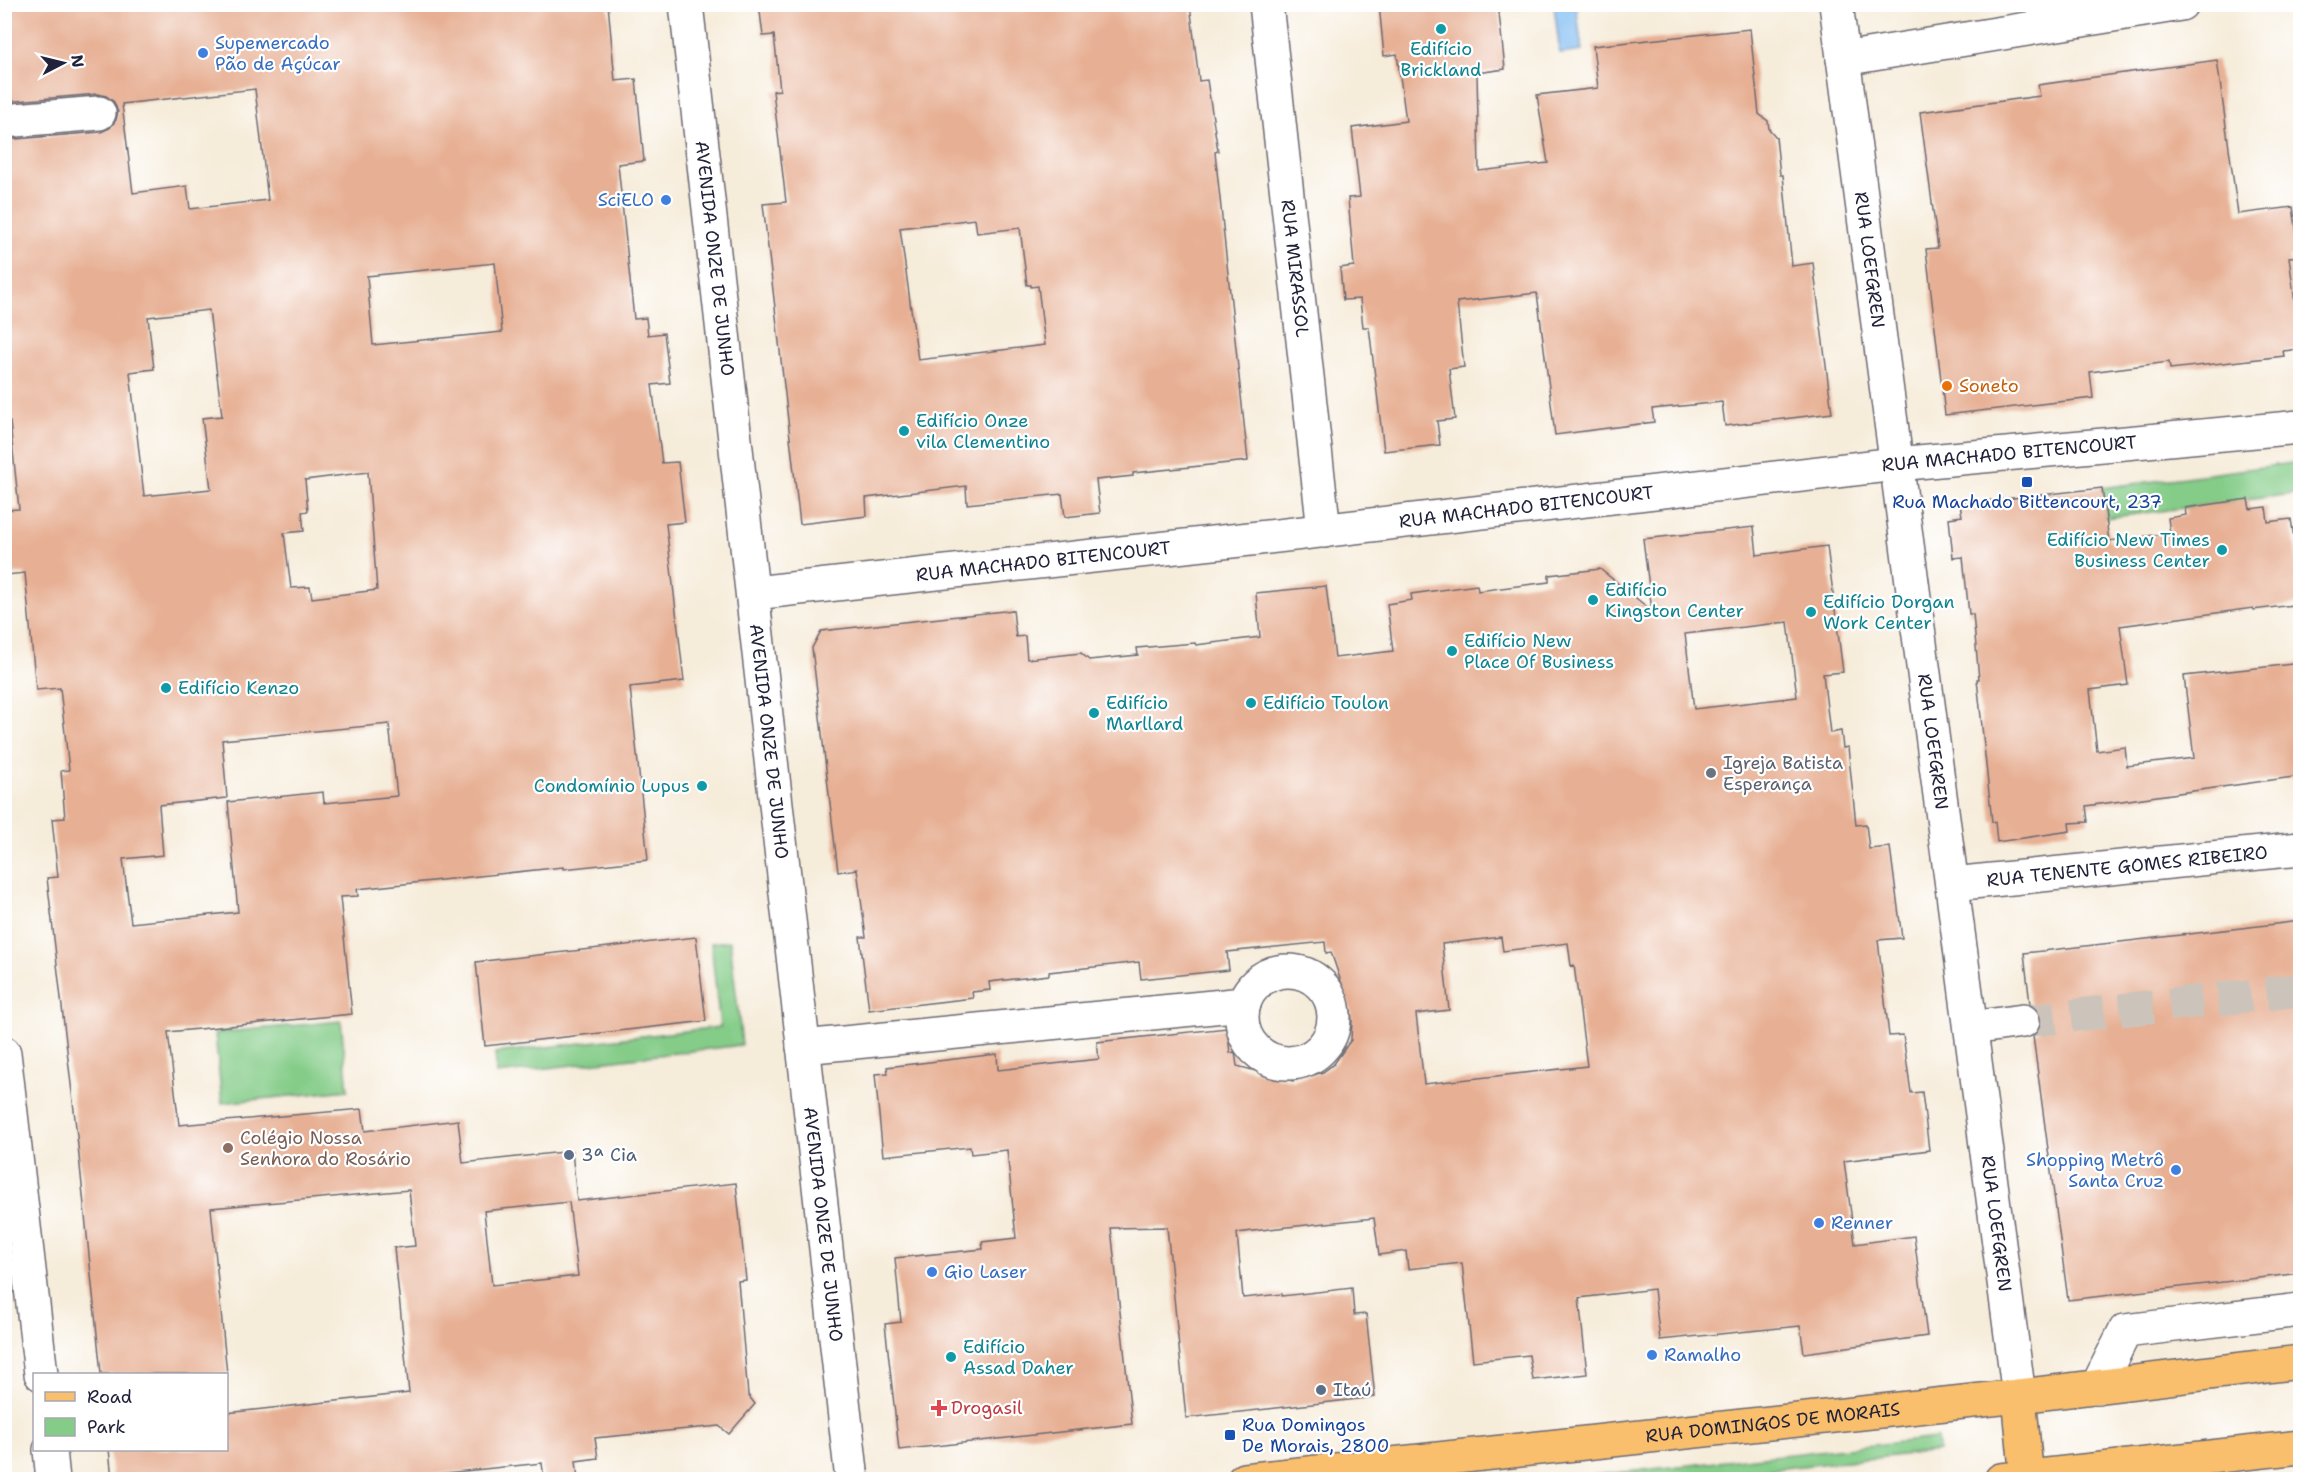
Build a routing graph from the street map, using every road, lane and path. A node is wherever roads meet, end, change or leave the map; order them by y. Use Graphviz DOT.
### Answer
graph roads {
  1 [pos="686,4"];
  2 [pos="1266,4"];
  3 [pos="1836,4"];
  4 [pos="2181,4"];
  5 [pos="1843,59"];
  6 [pos="99,113"];
  7 [pos="4,121"];
  8 [pos="2301,427"];
  9 [pos="1896,464"];
  10 [pos="1324,531"];
  11 [pos="753,593"];
  12 [pos="2301,849"];
  13 [pos="1952,884"];
  14 [pos="1244,1004"];
  15 [pos="2023,1021"];
  16 [pos="1971,1028"];
  17 [pos="803,1047"];
  18 [pos="4,1053"];
  19 [pos="2301,1310"];
  20 [pos="2301,1362"];
  21 [pos="41,1373"];
  22 [pos="2097,1387"];
  23 [pos="2019,1396"];
  24 [pos="2301,1447"];
  25 [pos="50,1451"];
  26 [pos="2018,1478"];
  27 [pos="53,1479"];
  28 [pos="852,1479"];
  29 [pos="1244,1479"];
  1 -- 11 [label="street, AVENIDA ONZE DE JUNHO"];
  2 -- 10 [label="street, RUA MIRASSOL"];
  3 -- 5 [label="street, RUA LOEFGREN"];
  4 -- 5 [label="street"];
  5 -- 9 [label="street, RUA LOEFGREN"];
  6 -- 7 [label="street"];
  8 -- 9 [label="street, RUA MACHADO BITENCOURT"];
  9 -- 10 [label="street, RUA MACHADO BITENCOURT"];
  9 -- 13 [label="street, RUA LOEFGREN"];
  10 -- 11 [label="street, RUA MACHADO BITENCOURT"];
  11 -- 17 [label="street, AVENIDA ONZE DE JUNHO"];
  12 -- 13 [label="street, RUA TENENTE GOMES RIBEIRO"];
  13 -- 16 [label="street, RUA LOEFGREN"];
  14 -- 17 [label="street"];
  15 -- 16 [label="street"];
  16 -- 23 [label="street, RUA LOEFGREN"];
  17 -- 28 [label="street, AVENIDA ONZE DE JUNHO"];
  18 -- 21 [label="street"];
  19 -- 22 [label="street"];
  20 -- 22 [label="main road, RUA DOMINGOS DE MORAIS"];
  22 -- 23 [label="main road, RUA DOMINGOS DE MORAIS"];
  23 -- 26 [label="main road, RUA LOEFGREN"];
  23 -- 29 [label="main road, RUA DOMINGOS DE MORAIS"];
  24 -- 26 [label="main road"];
  25 -- 27 [label="street"];
}
